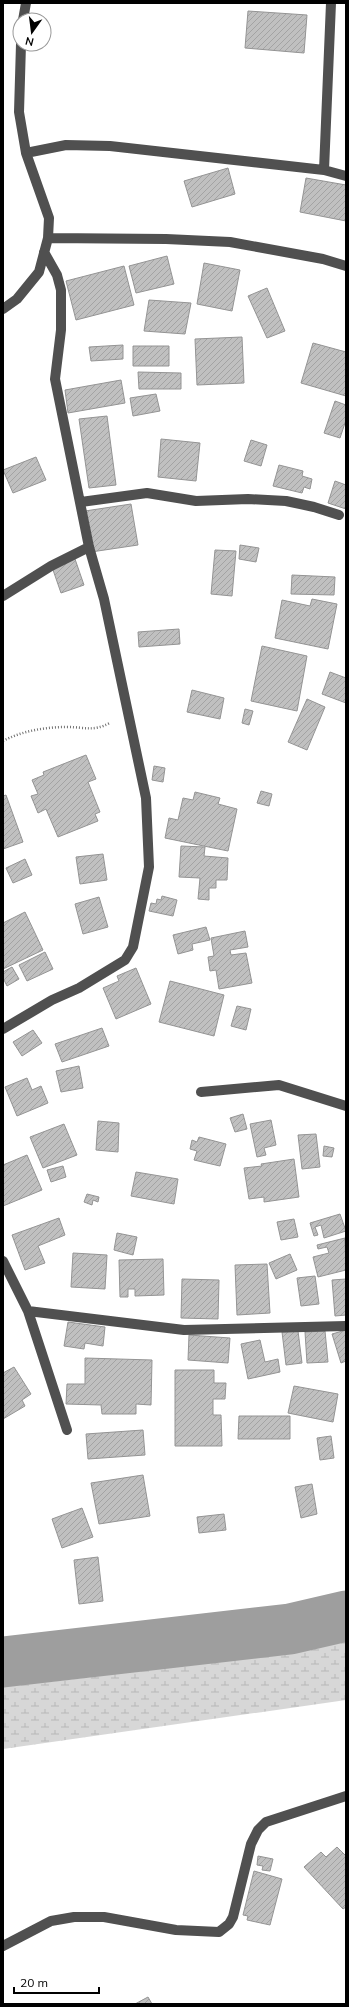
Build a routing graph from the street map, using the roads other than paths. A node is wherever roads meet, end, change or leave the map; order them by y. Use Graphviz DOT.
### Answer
graph roads {
  1 [pos="331,3"];
  2 [pos="21,52"];
  3 [pos="26,153"];
  4 [pos="324,170"];
  5 [pos="346,176"];
  6 [pos="48,238"];
  7 [pos="44,252"];
  8 [pos="346,266"];
  9 [pos="3,309"];
  10 [pos="81,502"];
  11 [pos="338,515"];
  12 [pos="89,547"];
  13 [pos="3,596"];
  14 [pos="3,1029"];
  15 [pos="200,1092"];
  16 [pos="346,1106"];
  17 [pos="3,1261"];
  18 [pos="28,1311"];
  19 [pos="346,1326"];
  20 [pos="67,1430"];
  21 [pos="346,1796"];
  22 [pos="3,1946"];
  1 -- 4 [label="street"];
  2 -- 3 [label="street"];
  3 -- 4 [label="street"];
  3 -- 6 [label="street"];
  4 -- 5 [label="street"];
  6 -- 7 [label="street"];
  6 -- 8 [label="street"];
  7 -- 9 [label="street"];
  7 -- 10 [label="street"];
  10 -- 11 [label="street"];
  10 -- 12 [label="street"];
  12 -- 13 [label="street"];
  12 -- 14 [label="street"];
  15 -- 16 [label="street"];
  17 -- 18 [label="street"];
  18 -- 19 [label="street"];
  18 -- 20 [label="street"];
  21 -- 22 [label="street"];
}
